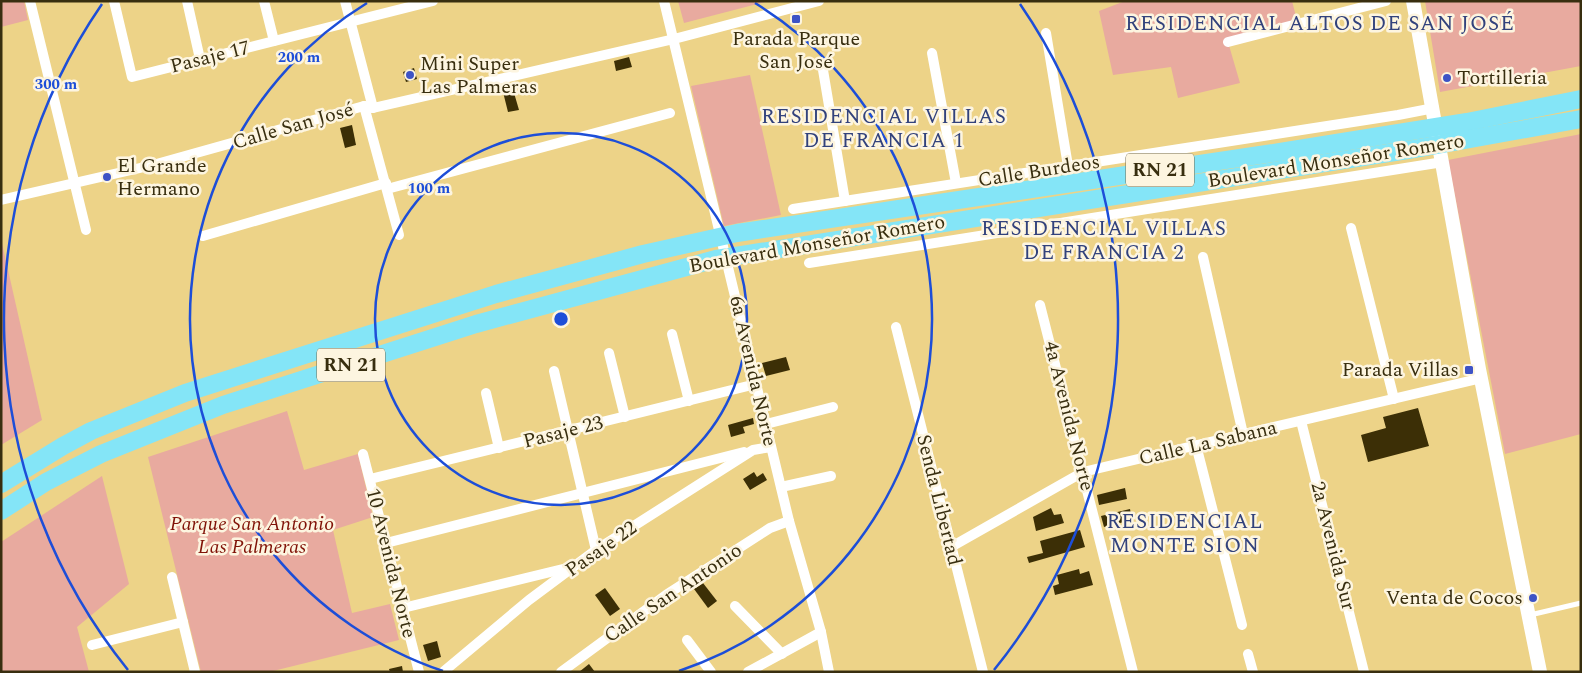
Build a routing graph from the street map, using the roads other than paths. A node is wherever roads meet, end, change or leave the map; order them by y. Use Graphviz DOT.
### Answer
graph roads {
  1 [pos="30,1"];
  2 [pos="114,1"];
  3 [pos="187,1"];
  4 [pos="264,1"];
  5 [pos="345,1"];
  6 [pos="664,1"];
  7 [pos="819,1"];
  8 [pos="1386,1"];
  9 [pos="1413,1"];
  10 [pos="430,2"];
  11 [pos="350,22"];
  12 [pos="1046,34"];
  13 [pos="674,40"];
  14 [pos="274,41"];
  15 [pos="1228,42"];
  16 [pos="932,53"];
  17 [pos="200,59"];
  18 [pos="823,70"];
  19 [pos="1581,98"];
  20 [pos="369,107"];
  21 [pos="1434,111"];
  22 [pos="670,113"];
  23 [pos="1581,119"];
  24 [pos="1442,159"];
  25 [pos="1068,166"];
  26 [pos="74,183"];
  27 [pos="956,183"];
  28 [pos="387,186"];
  29 [pos="1,200"];
  30 [pos="845,201"];
  31 [pos="793,210"];
  32 [pos="1351,228"];
  33 [pos="86,230"];
  34 [pos="399,235"];
  35 [pos="203,236"];
  36 [pos="1204,257"];
  37 [pos="809,263"];
  38 [pos="1040,305"];
  39 [pos="896,328"];
  40 [pos="672,334"];
  41 [pos="609,353"];
  42 [pos="554,371"];
  43 [pos="1482,378"];
  44 [pos="756,384"];
  45 [pos="486,393"];
  46 [pos="1394,399"];
  47 [pos="689,401"];
  48 [pos="833,407"];
  49 [pos="625,417"];
  50 [pos="1301,421"];
  51 [pos="766,424"];
  52 [pos="567,432"];
  53 [pos="1243,434"];
  54 [pos="1196,445"];
  55 [pos="771,447"];
  56 [pos="499,448"];
  57 [pos="753,450"];
  58 [pos="363,454"];
  59 [pos="1083,472"];
  60 [pos="831,476"];
  61 [pos="370,479"];
  62 [pos="1,484"];
  63 [pos="781,487"];
  64 [pos="582,493"];
  65 [pos="1,511"];
  66 [pos="789,521"];
  67 [pos="386,543"];
  68 [pos="951,547"];
  69 [pos="596,550"];
  70 [pos="572,569"];
  71 [pos="172,577"];
  72 [pos="1581,603"];
  73 [pos="735,606"];
  74 [pos="403,608"];
  75 [pos="1529,615"];
  76 [pos="183,622"];
  77 [pos="1242,625"];
  78 [pos="821,632"];
  79 [pos="687,640"];
  80 [pos="92,645"];
  81 [pos="782,654"];
  82 [pos="1248,654"];
  83 [pos="750,671"];
  84 [pos="195,672"];
  85 [pos="419,672"];
  86 [pos="443,672"];
  87 [pos="561,672"];
  88 [pos="711,672"];
  89 [pos="829,672"];
  90 [pos="983,672"];
  91 [pos="1133,672"];
  92 [pos="1252,672"];
  93 [pos="1364,672"];
  94 [pos="1540,672"];
  1 -- 26 [label="street"];
  2 -- 17 [label="street, Pasaje 17"];
  3 -- 17 [label="street"];
  4 -- 14 [label="street"];
  5 -- 11 [label="street"];
  6 -- 13 [label="street, 6a Avenida Norte"];
  7 -- 13 [label="street, Calle San José"];
  8 -- 15 [label="street"];
  9 -- 21 [label="street"];
  10 -- 11 [label="street, Pasaje 17"];
  11 -- 14 [label="street, Pasaje 17"];
  11 -- 20 [label="street"];
  12 -- 25 [label="street"];
  13 -- 20 [label="street, Calle San José"];
  13 -- 44 [label="street, 6a Avenida Norte"];
  14 -- 17 [label="street, Pasaje 17"];
  16 -- 27 [label="street"];
  18 -- 30 [label="street"];
  19 -- 62 [label="highway, Boulevard Monseñor Romero / RN 21"];
  20 -- 26 [label="street, Calle San José"];
  20 -- 28 [label="street"];
  21 -- 24 [label="street"];
  21 -- 25 [label="street, Calle Burdeos"];
  22 -- 28 [label="street"];
  23 -- 65 [label="highway, Boulevard Monseñor Romero / RN 21"];
  24 -- 37 [label="street"];
  24 -- 43 [label="street"];
  25 -- 27 [label="street, Calle Burdeos"];
  26 -- 29 [label="street, Calle San José"];
  26 -- 33 [label="street"];
  27 -- 30 [label="street, Calle Burdeos"];
  28 -- 34 [label="street"];
  28 -- 35 [label="street"];
  30 -- 31 [label="street, Calle Burdeos"];
  32 -- 46 [label="street"];
  36 -- 53 [label="street"];
  38 -- 59 [label="street, 4a Avenida Norte"];
  39 -- 68 [label="street, Senda Libertad"];
  40 -- 47 [label="street"];
  41 -- 49 [label="street"];
  42 -- 52 [label="street"];
  43 -- 46 [label="street, Calle La Sabana"];
  43 -- 75 [label="street"];
  44 -- 47 [label="street, Pasaje 23"];
  44 -- 51 [label="street, 6a Avenida Norte"];
  45 -- 56 [label="street"];
  46 -- 50 [label="street, Calle La Sabana"];
  47 -- 49 [label="street, Pasaje 23"];
  48 -- 51 [label="street"];
  49 -- 52 [label="street, Pasaje 23"];
  50 -- 53 [label="street, Calle La Sabana"];
  50 -- 93 [label="street, 2a Avenida Sur"];
  51 -- 55 [label="street, 6a Avenida Norte"];
  52 -- 56 [label="street, Pasaje 23"];
  52 -- 64 [label="street"];
  53 -- 54 [label="street, Calle La Sabana"];
  54 -- 59 [label="street, Calle La Sabana"];
  54 -- 77 [label="street"];
  55 -- 57 [label="street, Pasaje 22"];
  55 -- 63 [label="street, 6a Avenida Norte"];
  56 -- 61 [label="street, Pasaje 23"];
  57 -- 64 [label="street"];
  57 -- 69 [label="street, Pasaje 22"];
  58 -- 61 [label="street, 10 Avenida Norte"];
  59 -- 68 [label="street, Calle La Sabana"];
  59 -- 91 [label="street, 4a Avenida Norte"];
  60 -- 63 [label="street"];
  61 -- 67 [label="street, 10 Avenida Norte"];
  63 -- 66 [label="street, 6a Avenida Norte"];
  64 -- 67 [label="street"];
  64 -- 69 [label="street"];
  66 -- 78 [label="street, 6a Avenida Norte"];
  66 -- 87 [label="street, Calle San Antonio"];
  67 -- 74 [label="street, 10 Avenida Norte"];
  68 -- 90 [label="street, Senda Libertad"];
  69 -- 70 [label="street, Pasaje 22"];
  70 -- 74 [label="street"];
  70 -- 86 [label="street, Pasaje 22"];
  71 -- 76 [label="street"];
  72 -- 75 [label="lane"];
  73 -- 81 [label="street"];
  74 -- 85 [label="street, 10 Avenida Norte"];
  75 -- 94 [label="street"];
  76 -- 80 [label="street"];
  76 -- 84 [label="street"];
  78 -- 81 [label="street"];
  78 -- 89 [label="street, 6a Avenida Norte"];
  79 -- 88 [label="street"];
  81 -- 83 [label="street"];
  82 -- 92 [label="street"];
}
